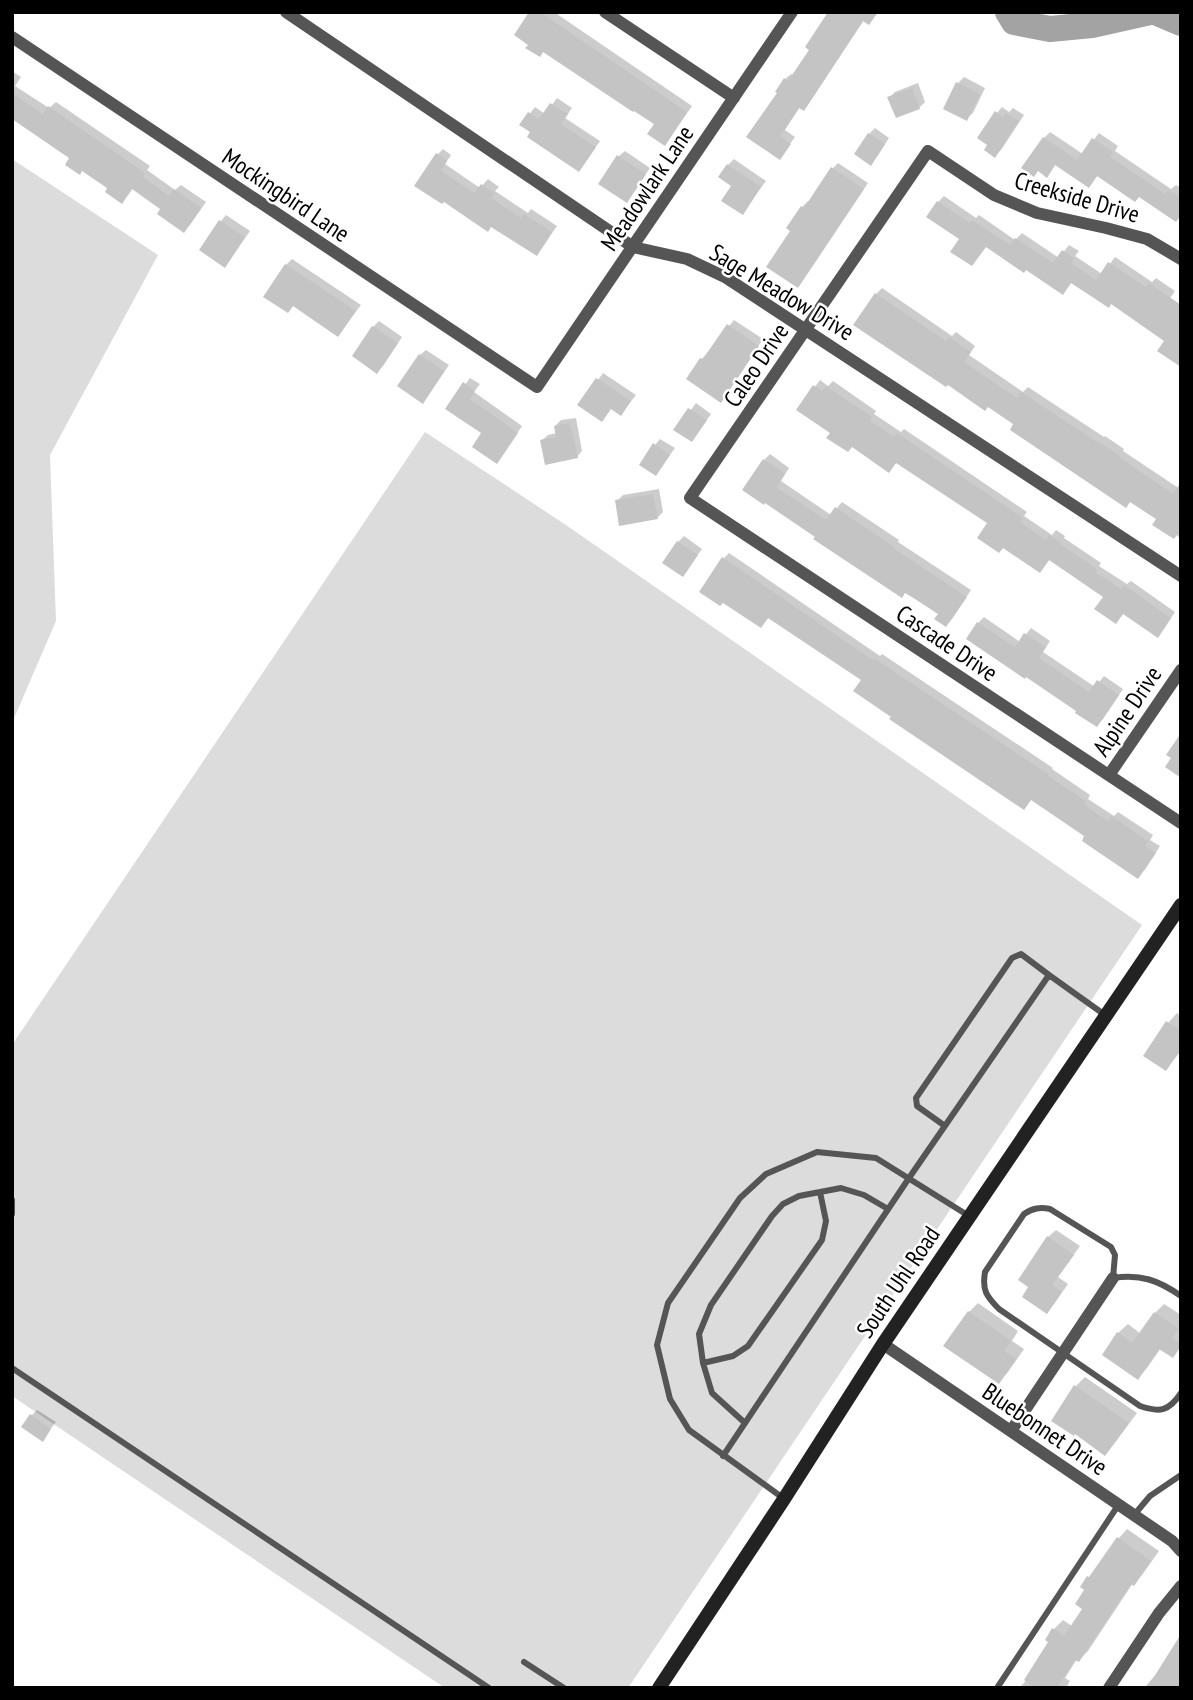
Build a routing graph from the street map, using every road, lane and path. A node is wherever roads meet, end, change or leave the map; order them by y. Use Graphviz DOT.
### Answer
graph roads {
  1 [pos="286,12"];
  2 [pos="605,12"];
  3 [pos="792,12"];
  4 [pos="12,37"];
  5 [pos="734,98"];
  6 [pos="928,151"];
  7 [pos="633,247"];
  8 [pos="1181,259"];
  9 [pos="806,329"];
  10 [pos="537,387"];
  11 [pos="690,498"];
  12 [pos="1181,576"];
  13 [pos="1181,670"];
  14 [pos="1109,775"];
  15 [pos="1181,822"];
  16 [pos="1181,905"];
  17 [pos="1049,975"];
  18 [pos="1105,1015"];
  19 [pos="945,1126"];
  20 [pos="909,1178"];
  21 [pos="820,1192"];
  22 [pos="12,1200"];
  23 [pos="888,1209"];
  24 [pos="12,1214"];
  25 [pos="969,1216"];
  26 [pos="1113,1278"];
  27 [pos="1181,1296"];
  28 [pos="883,1344"];
  29 [pos="1063,1353"];
  30 [pos="703,1363"];
  31 [pos="12,1368"];
  32 [pos="1181,1393"];
  33 [pos="745,1423"];
  34 [pos="1011,1431"];
  35 [pos="723,1456"];
  36 [pos="1181,1475"];
  37 [pos="785,1499"];
  38 [pos="1119,1504"];
  39 [pos="1134,1515"];
  40 [pos="1181,1551"];
  41 [pos="1181,1586"];
  42 [pos="524,1662"];
  43 [pos="489,1688"];
  44 [pos="564,1688"];
  45 [pos="660,1688"];
  46 [pos="997,1688"];
  47 [pos="1109,1688"];
  1 -- 7 [label="street, Sage Meadow Drive"];
  2 -- 5 [label="street"];
  3 -- 5 [label="street, Meadowlark Lane"];
  4 -- 10 [label="street, Mockingbird Lane"];
  5 -- 7 [label="street, Meadowlark Lane"];
  6 -- 8 [label="street, Creekside Drive"];
  6 -- 9 [label="street, Caleo Drive"];
  7 -- 9 [label="street, Sage Meadow Drive"];
  7 -- 10 [label="street, Meadowlark Lane"];
  9 -- 11 [label="street, Caleo Drive"];
  9 -- 12 [label="street, Sage Meadow Drive"];
  11 -- 14 [label="street, Cascade Drive"];
  13 -- 14 [label="street, Alpine Drive"];
  14 -- 15 [label="street, Cascade Drive"];
  16 -- 18 [label="main road, South Uhl Road"];
  17 -- 18 [label="lane"];
  17 -- 19 [label="lane"];
  17 -- 19 [label="lane"];
  18 -- 25 [label="main road, South Uhl Road"];
  19 -- 20 [label="lane"];
  20 -- 23 [label="lane"];
  20 -- 25 [label="lane"];
  20 -- 35 [label="lane"];
  21 -- 23 [label="lane"];
  21 -- 30 [label="lane"];
  21 -- 30 [label="lane"];
  22 -- 24 [label="lane"];
  23 -- 33 [label="lane"];
  25 -- 28 [label="main road, South Uhl Road"];
  26 -- 27 [label="lane"];
  26 -- 29 [label="street"];
  26 -- 29 [label="lane"];
  28 -- 34 [label="street, Bluebonnet Drive"];
  28 -- 37 [label="main road, South Uhl Road"];
  29 -- 32 [label="lane"];
  29 -- 34 [label="street"];
  30 -- 33 [label="lane"];
  31 -- 43 [label="lane"];
  33 -- 35 [label="lane"];
  34 -- 38 [label="street, Bluebonnet Drive"];
  35 -- 37 [label="lane"];
  36 -- 39 [label="lane"];
  37 -- 45 [label="main road, South Uhl Road"];
  38 -- 39 [label="street, Bluebonnet Drive"];
  38 -- 46 [label="lane"];
  39 -- 40 [label="street, Bluebonnet Drive"];
  41 -- 47 [label="street"];
  42 -- 44 [label="lane"];
}
